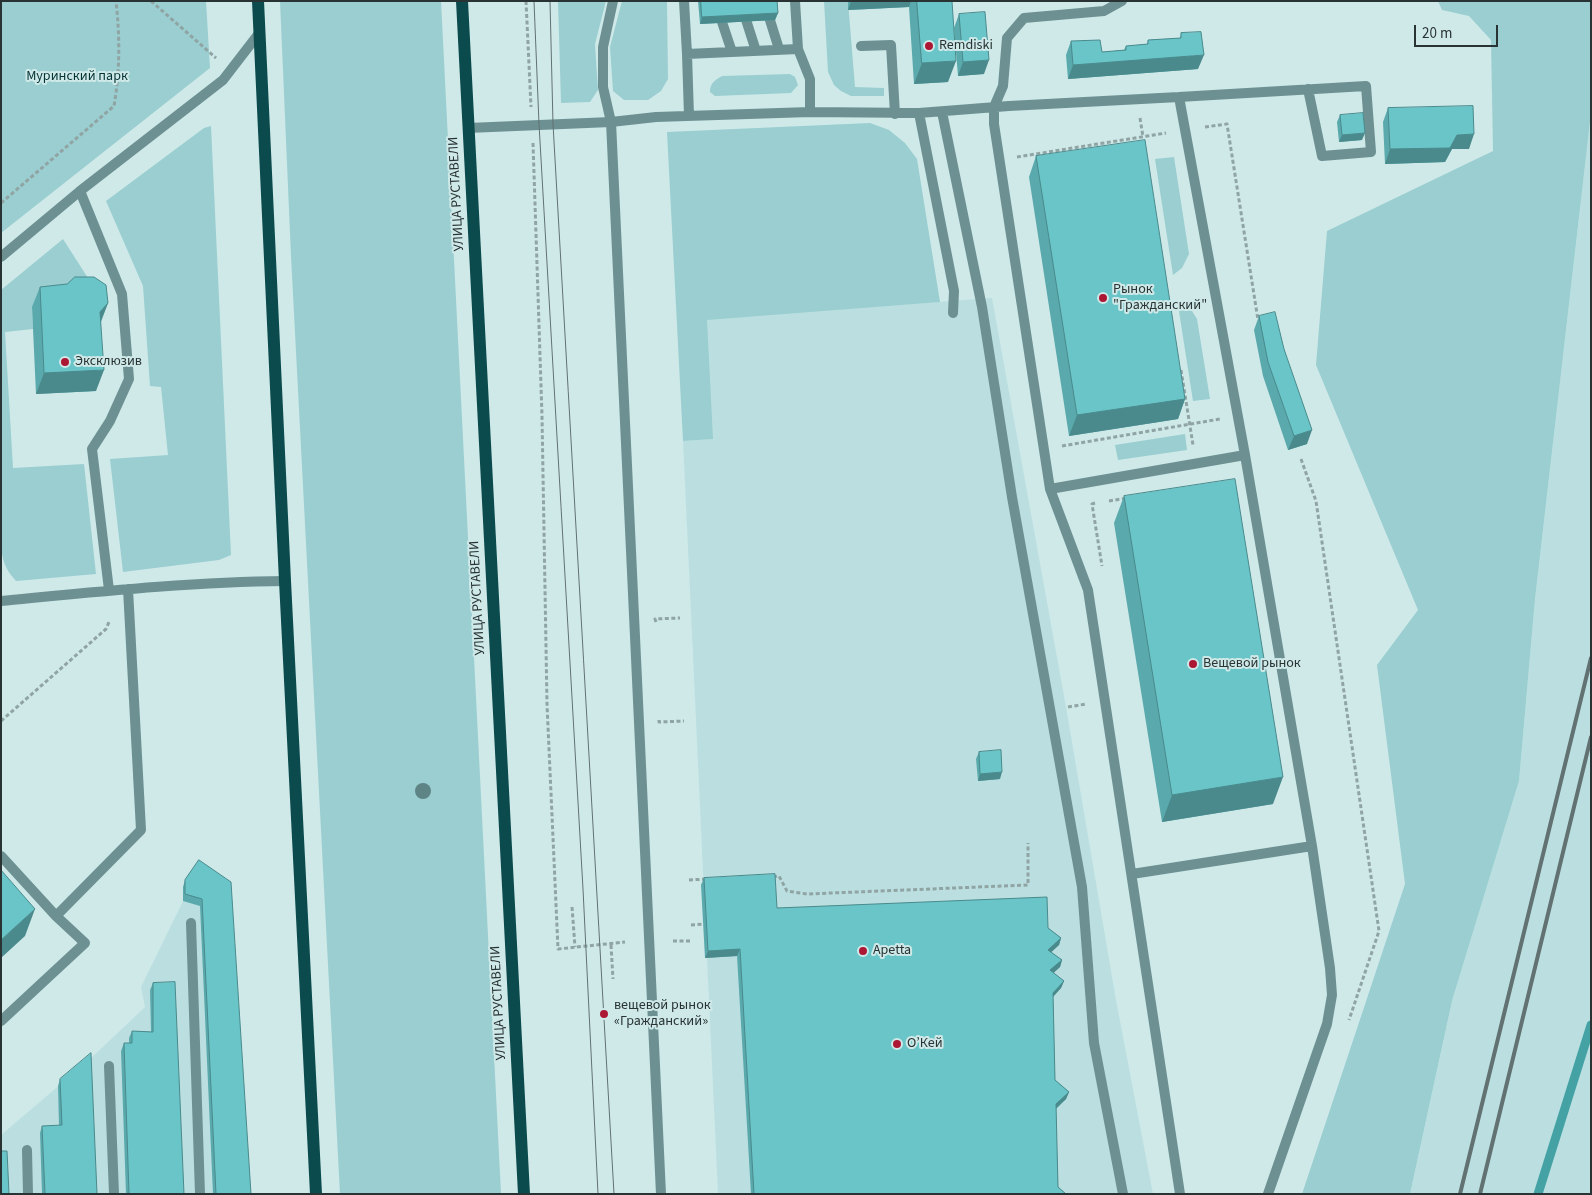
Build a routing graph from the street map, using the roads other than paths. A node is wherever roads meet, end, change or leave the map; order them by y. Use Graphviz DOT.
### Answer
graph roads {
  1 [pos="258,1"];
  2 [pos="462,1"];
  3 [pos="613,1"];
  4 [pos="684,1"];
  5 [pos="715,1"];
  6 [pos="740,1"];
  7 [pos="764,1"];
  8 [pos="795,1"];
  9 [pos="1122,1"];
  10 [pos="260,32"];
  11 [pos="861,46"];
  12 [pos="779,49"];
  13 [pos="798,49"];
  14 [pos="756,51"];
  15 [pos="732,52"];
  16 [pos="687,54"];
  17 [pos="1308,89"];
  18 [pos="1179,97"];
  19 [pos="994,107"];
  20 [pos="810,112"];
  21 [pos="942,112"];
  22 [pos="895,114"];
  23 [pos="919,114"];
  24 [pos="690,116"];
  25 [pos="611,122"];
  26 [pos="468,128"];
  27 [pos="80,191"];
  28 [pos="1,257"];
  29 [pos="953,312"];
  30 [pos="1245,455"];
  31 [pos="1050,489"];
  32 [pos="285,581"];
  33 [pos="128,589"];
  34 [pos="109,590"];
  35 [pos="1,601"];
  36 [pos="1312,846"];
  37 [pos="1,856"];
  38 [pos="1132,874"];
  39 [pos="56,916"];
  40 [pos="191,923"];
  41 [pos="1,1021"];
  42 [pos="108,1066"];
  43 [pos="27,1150"];
  44 [pos="28,1194"];
  45 [pos="114,1194"];
  46 [pos="200,1194"];
  47 [pos="316,1194"];
  48 [pos="524,1194"];
  49 [pos="661,1194"];
  50 [pos="1123,1194"];
  51 [pos="1180,1194"];
  52 [pos="1268,1194"];
  1 -- 10 [label="main road"];
  2 -- 26 [label="main road, УЛИЦА РУСТАВЕЛИ"];
  3 -- 25 [label="street"];
  4 -- 16 [label="street"];
  5 -- 15 [label="street"];
  6 -- 14 [label="street"];
  7 -- 12 [label="street"];
  8 -- 13 [label="street"];
  9 -- 19 [label="street"];
  10 -- 27 [label="street"];
  10 -- 32 [label="main road"];
  11 -- 22 [label="street"];
  12 -- 13 [label="street"];
  12 -- 14 [label="street"];
  13 -- 20 [label="street"];
  14 -- 15 [label="street"];
  15 -- 16 [label="street"];
  16 -- 24 [label="street"];
  17 -- 17 [label="street"];
  17 -- 18 [label="street"];
  18 -- 19 [label="street"];
  18 -- 30 [label="street"];
  19 -- 21 [label="street"];
  19 -- 31 [label="street"];
  20 -- 22 [label="street"];
  20 -- 24 [label="street"];
  21 -- 23 [label="street"];
  21 -- 50 [label="street"];
  22 -- 23 [label="street"];
  23 -- 29 [label="street"];
  24 -- 25 [label="street"];
  25 -- 26 [label="street"];
  25 -- 49 [label="street"];
  26 -- 48 [label="main road, УЛИЦА РУСТАВЕЛИ"];
  27 -- 28 [label="street"];
  27 -- 34 [label="street"];
  30 -- 31 [label="street"];
  30 -- 36 [label="street"];
  31 -- 38 [label="street"];
  32 -- 33 [label="street"];
  32 -- 47 [label="main road"];
  33 -- 34 [label="street"];
  33 -- 39 [label="street"];
  34 -- 35 [label="street"];
  36 -- 38 [label="street"];
  36 -- 52 [label="street"];
  37 -- 39 [label="street"];
  38 -- 51 [label="street"];
  39 -- 41 [label="street"];
  40 -- 46 [label="street"];
  42 -- 45 [label="street"];
  43 -- 44 [label="street"];
}
